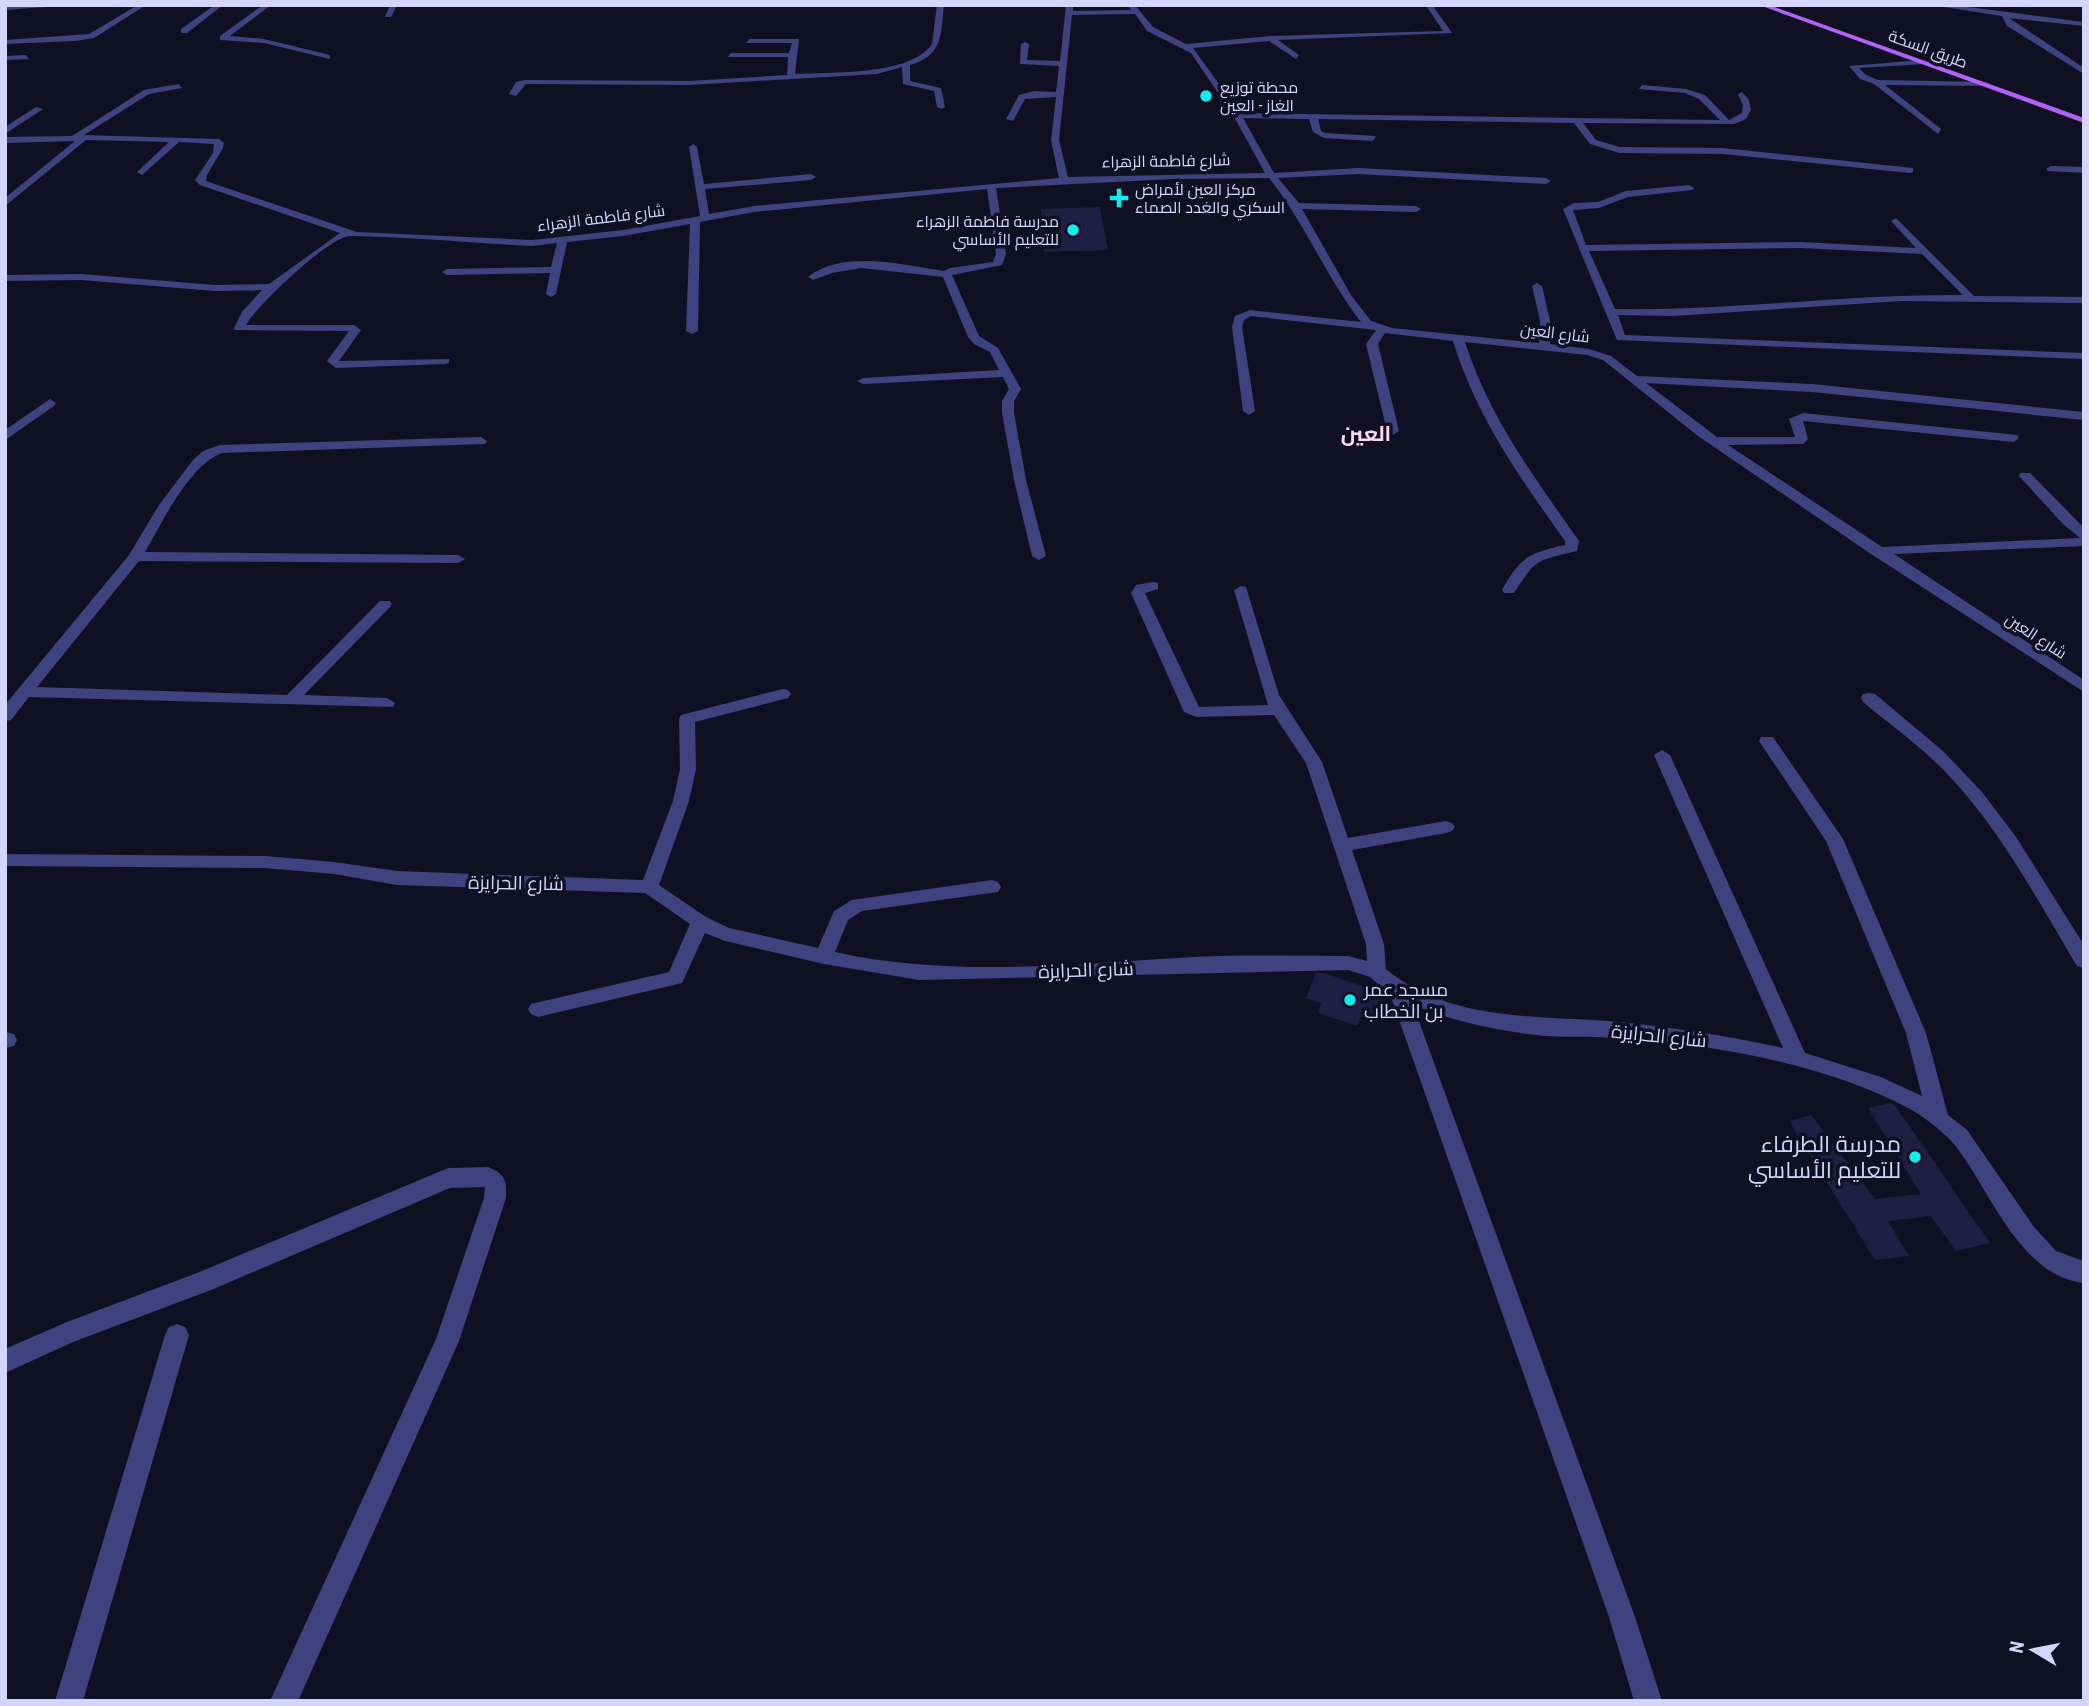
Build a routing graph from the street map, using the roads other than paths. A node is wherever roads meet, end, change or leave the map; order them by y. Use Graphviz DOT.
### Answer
graph roads {
  1 [pos="47,5"];
  2 [pos="144,5"];
  3 [pos="220,5"];
  4 [pos="268,5"];
  5 [pos="394,5"];
  6 [pos="941,5"];
  7 [pos="1762,5"];
  8 [pos="1934,5"];
  9 [pos="2005,5"];
  10 [pos="1431,7"];
  11 [pos="5,8"];
  12 [pos="1133,8"];
  13 [pos="2033,8"];
  14 [pos="1070,9"];
  15 [pos="387,15"];
  16 [pos="2004,15"];
  17 [pos="2084,22"];
  18 [pos="184,31"];
  19 [pos="737,37"];
  20 [pos="1270,38"];
  21 [pos="749,41"];
  22 [pos="796,41"];
  23 [pos="5,42"];
  24 [pos="1025,44"];
  25 [pos="1186,46"];
  26 [pos="731,54"];
  27 [pos="792,55"];
  28 [pos="26,57"];
  29 [pos="327,57"];
  30 [pos="1296,57"];
  31 [pos="5,58"];
  32 [pos="1922,62"];
  33 [pos="1064,64"];
  34 [pos="906,65"];
  35 [pos="1897,65"];
  36 [pos="2084,72"];
  37 [pos="791,78"];
  38 [pos="1877,82"];
  39 [pos="1933,84"];
  40 [pos="1984,84"];
  41 [pos="179,86"];
  42 [pos="1642,87"];
  43 [pos="513,94"];
  44 [pos="1742,94"];
  45 [pos="1060,95"];
  46 [pos="941,107"];
  47 [pos="39,109"];
  48 [pos="1237,115"];
  49 [pos="1313,116"];
  50 [pos="1010,119"];
  51 [pos="1577,121"];
  52 [pos="2084,121"];
  53 [pos="1727,123"];
  54 [pos="5,131"];
  55 [pos="1938,131"];
  56 [pos="79,138"];
  57 [pos="1373,138"];
  58 [pos="177,139"];
  59 [pos="5,140"];
  60 [pos="693,147"];
  61 [pos="2051,169"];
  62 [pos="1910,170"];
  63 [pos="2084,170"];
  64 [pos="142,172"];
  65 [pos="1271,175"];
  66 [pos="811,177"];
  67 [pos="1065,180"];
  68 [pos="1546,181"];
  69 [pos="991,185"];
  70 [pos="700,187"];
  71 [pos="1689,188"];
  72 [pos="5,202"];
  73 [pos="1296,206"];
  74 [pos="1416,208"];
  75 [pos="700,220"];
  76 [pos="1896,220"];
  77 [pos="346,233"];
  78 [pos="562,241"];
  79 [pos="1582,248"];
  80 [pos="1925,251"];
  81 [pos="556,270"];
  82 [pos="447,272"];
  83 [pos="947,275"];
  84 [pos="813,277"];
  85 [pos="5,278"];
  86 [pos="1537,286"];
  87 [pos="273,287"];
  88 [pos="551,294"];
  89 [pos="1970,297"];
  90 [pos="2084,300"];
  91 [pos="1612,312"];
  92 [pos="1377,328"];
  93 [pos="692,331"];
  94 [pos="1458,338"];
  95 [pos="1621,338"];
  96 [pos="1544,346"];
  97 [pos="2084,356"];
  98 [pos="1608,358"];
  99 [pos="445,361"];
  100 [pos="1008,373"];
  101 [pos="1634,379"];
  102 [pos="863,381"];
  103 [pos="50,403"];
  104 [pos="1249,411"];
  105 [pos="2084,416"];
  106 [pos="1393,430"];
  107 [pos="5,436"];
  108 [pos="2013,438"];
  109 [pos="481,441"];
  110 [pos="1714,441"];
  111 [pos="2025,476"];
  112 [pos="2083,541"];
  113 [pos="1876,551"];
  114 [pos="1039,556"];
  115 [pos="135,558"];
  116 [pos="458,559"];
  117 [pos="1153,586"];
  118 [pos="1241,590"];
  119 [pos="1509,590"];
  120 [pos="385,604"];
  121 [pos="2084,687"];
  122 [pos="26,692"];
  123 [pos="783,694"];
  124 [pos="1869,698"];
  125 [pos="292,699"];
  126 [pos="387,703"];
  127 [pos="1278,710"];
  128 [pos="5,716"];
  129 [pos="1767,741"];
  130 [pos="1662,755"];
  131 [pos="1446,827"];
  132 [pos="1343,845"];
  133 [pos="5,860"];
  134 [pos="649,887"];
  135 [pos="992,887"];
  136 [pos="700,922"];
  137 [pos="824,957"];
  138 [pos="2084,961"];
  139 [pos="1377,972"];
  140 [pos="1398,990"];
  141 [pos="538,1009"];
  142 [pos="1798,1059"];
  143 [pos="1939,1119"];
  144 [pos="2084,1272"];
  145 [pos="177,1335"];
  146 [pos="5,1361"];
  147 [pos="69,1701"];
  148 [pos="284,1701"];
  149 [pos="1648,1701"];
  1 -- 11 [label="street"];
  2 -- 23 [label="street"];
  3 -- 18 [label="street"];
  4 -- 29 [label="street"];
  5 -- 15 [label="street"];
  6 -- 34 [label="street"];
  7 -- 32 [label="main road, طريق السكة"];
  8 -- 16 [label="street"];
  9 -- 16 [label="street"];
  10 -- 20 [label="street"];
  12 -- 14 [label="street"];
  12 -- 25 [label="street"];
  13 -- 17 [label="street"];
  14 -- 33 [label="street"];
  16 -- 17 [label="street"];
  16 -- 36 [label="street"];
  19 -- 22 [label="street"];
  20 -- 25 [label="street"];
  20 -- 30 [label="street"];
  21 -- 22 [label="street"];
  22 -- 27 [label="street"];
  24 -- 33 [label="street"];
  25 -- 48 [label="street"];
  26 -- 27 [label="street"];
  27 -- 37 [label="street"];
  28 -- 31 [label="street"];
  32 -- 35 [label="street"];
  32 -- 40 [label="main road, طريق السكة"];
  33 -- 45 [label="street"];
  34 -- 37 [label="street"];
  34 -- 46 [label="street"];
  35 -- 38 [label="street"];
  35 -- 39 [label="street"];
  37 -- 43 [label="street"];
  38 -- 39 [label="street"];
  38 -- 55 [label="street"];
  39 -- 40 [label="street"];
  40 -- 52 [label="main road, طريق السكة"];
  41 -- 56 [label="street"];
  42 -- 53 [label="street"];
  44 -- 53 [label="street"];
  45 -- 50 [label="street"];
  45 -- 67 [label="street"];
  47 -- 54 [label="street"];
  48 -- 49 [label="street"];
  48 -- 65 [label="street"];
  49 -- 51 [label="street"];
  49 -- 57 [label="street"];
  51 -- 53 [label="street"];
  51 -- 62 [label="street"];
  56 -- 58 [label="street, شارع فاطمة الزهراء"];
  56 -- 59 [label="street, شارع فاطمة الزهراء"];
  56 -- 72 [label="street"];
  58 -- 64 [label="street"];
  58 -- 77 [label="street, شارع فاطمة الزهراء"];
  60 -- 70 [label="street"];
  61 -- 63 [label="street"];
  65 -- 67 [label="street, شارع فاطمة الزهراء"];
  65 -- 68 [label="street, شارع فاطمة الزهراء"];
  65 -- 73 [label="street"];
  66 -- 70 [label="street"];
  67 -- 69 [label="street, شارع فاطمة الزهراء"];
  69 -- 75 [label="street, شارع فاطمة الزهراء"];
  69 -- 83 [label="street"];
  70 -- 75 [label="street"];
  71 -- 79 [label="street"];
  73 -- 74 [label="street"];
  73 -- 92 [label="street"];
  75 -- 78 [label="street, شارع فاطمة الزهراء"];
  75 -- 93 [label="street"];
  76 -- 80 [label="street"];
  77 -- 78 [label="street, شارع فاطمة الزهراء"];
  77 -- 87 [label="street"];
  78 -- 81 [label="street"];
  79 -- 80 [label="street"];
  79 -- 91 [label="street"];
  80 -- 89 [label="street"];
  81 -- 82 [label="street"];
  81 -- 88 [label="street"];
  83 -- 84 [label="street"];
  83 -- 100 [label="street"];
  85 -- 87 [label="street"];
  86 -- 96 [label="street"];
  87 -- 99 [label="street"];
  89 -- 90 [label="street"];
  89 -- 91 [label="street"];
  91 -- 95 [label="street"];
  92 -- 94 [label="street, شارع العين"];
  92 -- 104 [label="street, شارع العين"];
  92 -- 106 [label="street"];
  94 -- 96 [label="street, شارع العين"];
  94 -- 119 [label="street"];
  95 -- 97 [label="street"];
  95 -- 98 [label="street"];
  96 -- 98 [label="street, شارع العين"];
  98 -- 101 [label="street, شارع العين"];
  100 -- 102 [label="street"];
  100 -- 114 [label="street"];
  101 -- 105 [label="street"];
  101 -- 110 [label="street, شارع العين"];
  103 -- 107 [label="street"];
  108 -- 110 [label="street"];
  109 -- 115 [label="street"];
  110 -- 113 [label="street, شارع العين"];
  111 -- 112 [label="street"];
  112 -- 113 [label="street"];
  113 -- 121 [label="street, شارع العين"];
  115 -- 116 [label="street"];
  115 -- 122 [label="street"];
  117 -- 127 [label="street"];
  118 -- 127 [label="street"];
  120 -- 125 [label="street"];
  122 -- 125 [label="street"];
  122 -- 128 [label="street"];
  123 -- 134 [label="street"];
  124 -- 138 [label="street"];
  125 -- 126 [label="street"];
  127 -- 132 [label="street"];
  129 -- 143 [label="street"];
  130 -- 142 [label="street"];
  131 -- 132 [label="street"];
  132 -- 139 [label="street"];
  133 -- 134 [label="street, شارع الحرايزة"];
  134 -- 136 [label="street, شارع الحرايزة"];
  135 -- 137 [label="street"];
  136 -- 137 [label="street, شارع الحرايزة"];
  136 -- 141 [label="street"];
  137 -- 139 [label="street, شارع الحرايزة"];
  139 -- 140 [label="street, شارع الحرايزة"];
  140 -- 142 [label="street, شارع الحرايزة"];
  140 -- 149 [label="street"];
  142 -- 143 [label="street, شارع الحرايزة"];
  143 -- 144 [label="street, شارع الحرايزة"];
  145 -- 147 [label="street"];
  146 -- 148 [label="street"];
}
